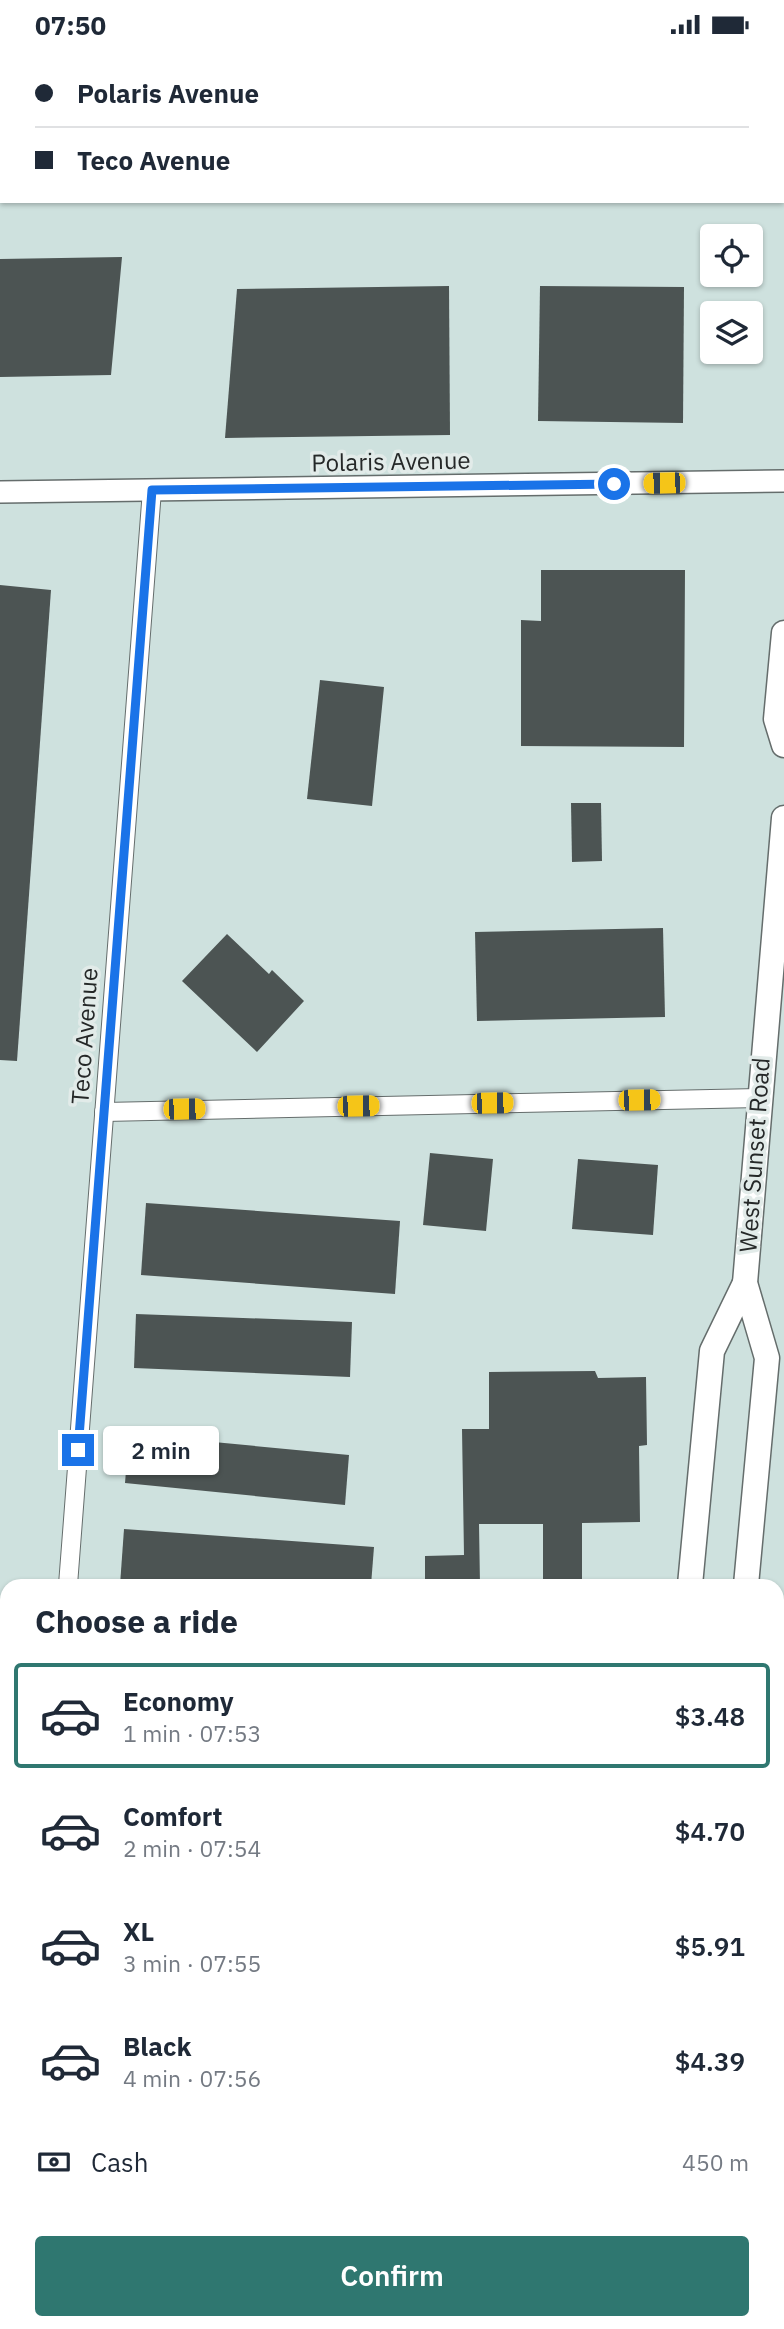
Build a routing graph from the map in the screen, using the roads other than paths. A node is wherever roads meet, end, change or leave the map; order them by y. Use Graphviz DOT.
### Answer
graph roads {
  1 [pos="784,481"];
  2 [pos="152,490"];
  3 [pos="0,492"];
  4 [pos="784,633"];
  5 [pos="784,745"];
  6 [pos="784,817"];
  7 [pos="759,1098"];
  8 [pos="104,1112"];
  9 [pos="745,1283"];
  10 [pos="68,1579"];
  11 [pos="691,1579"];
  12 [pos="747,1579"];
  1 -- 2 [label="street, Polaris Avenue"];
  2 -- 3 [label="street, Polaris Avenue"];
  2 -- 8 [label="street, Teco Avenue"];
  4 -- 5 [label="main road"];
  6 -- 7 [label="main road, West Sunset Road"];
  7 -- 8 [label="street"];
  7 -- 9 [label="main road, West Sunset Road"];
  8 -- 10 [label="street, Teco Avenue"];
  9 -- 11 [label="main road, West Sunset Road"];
  9 -- 12 [label="main road, West Sunset Road"];
}
